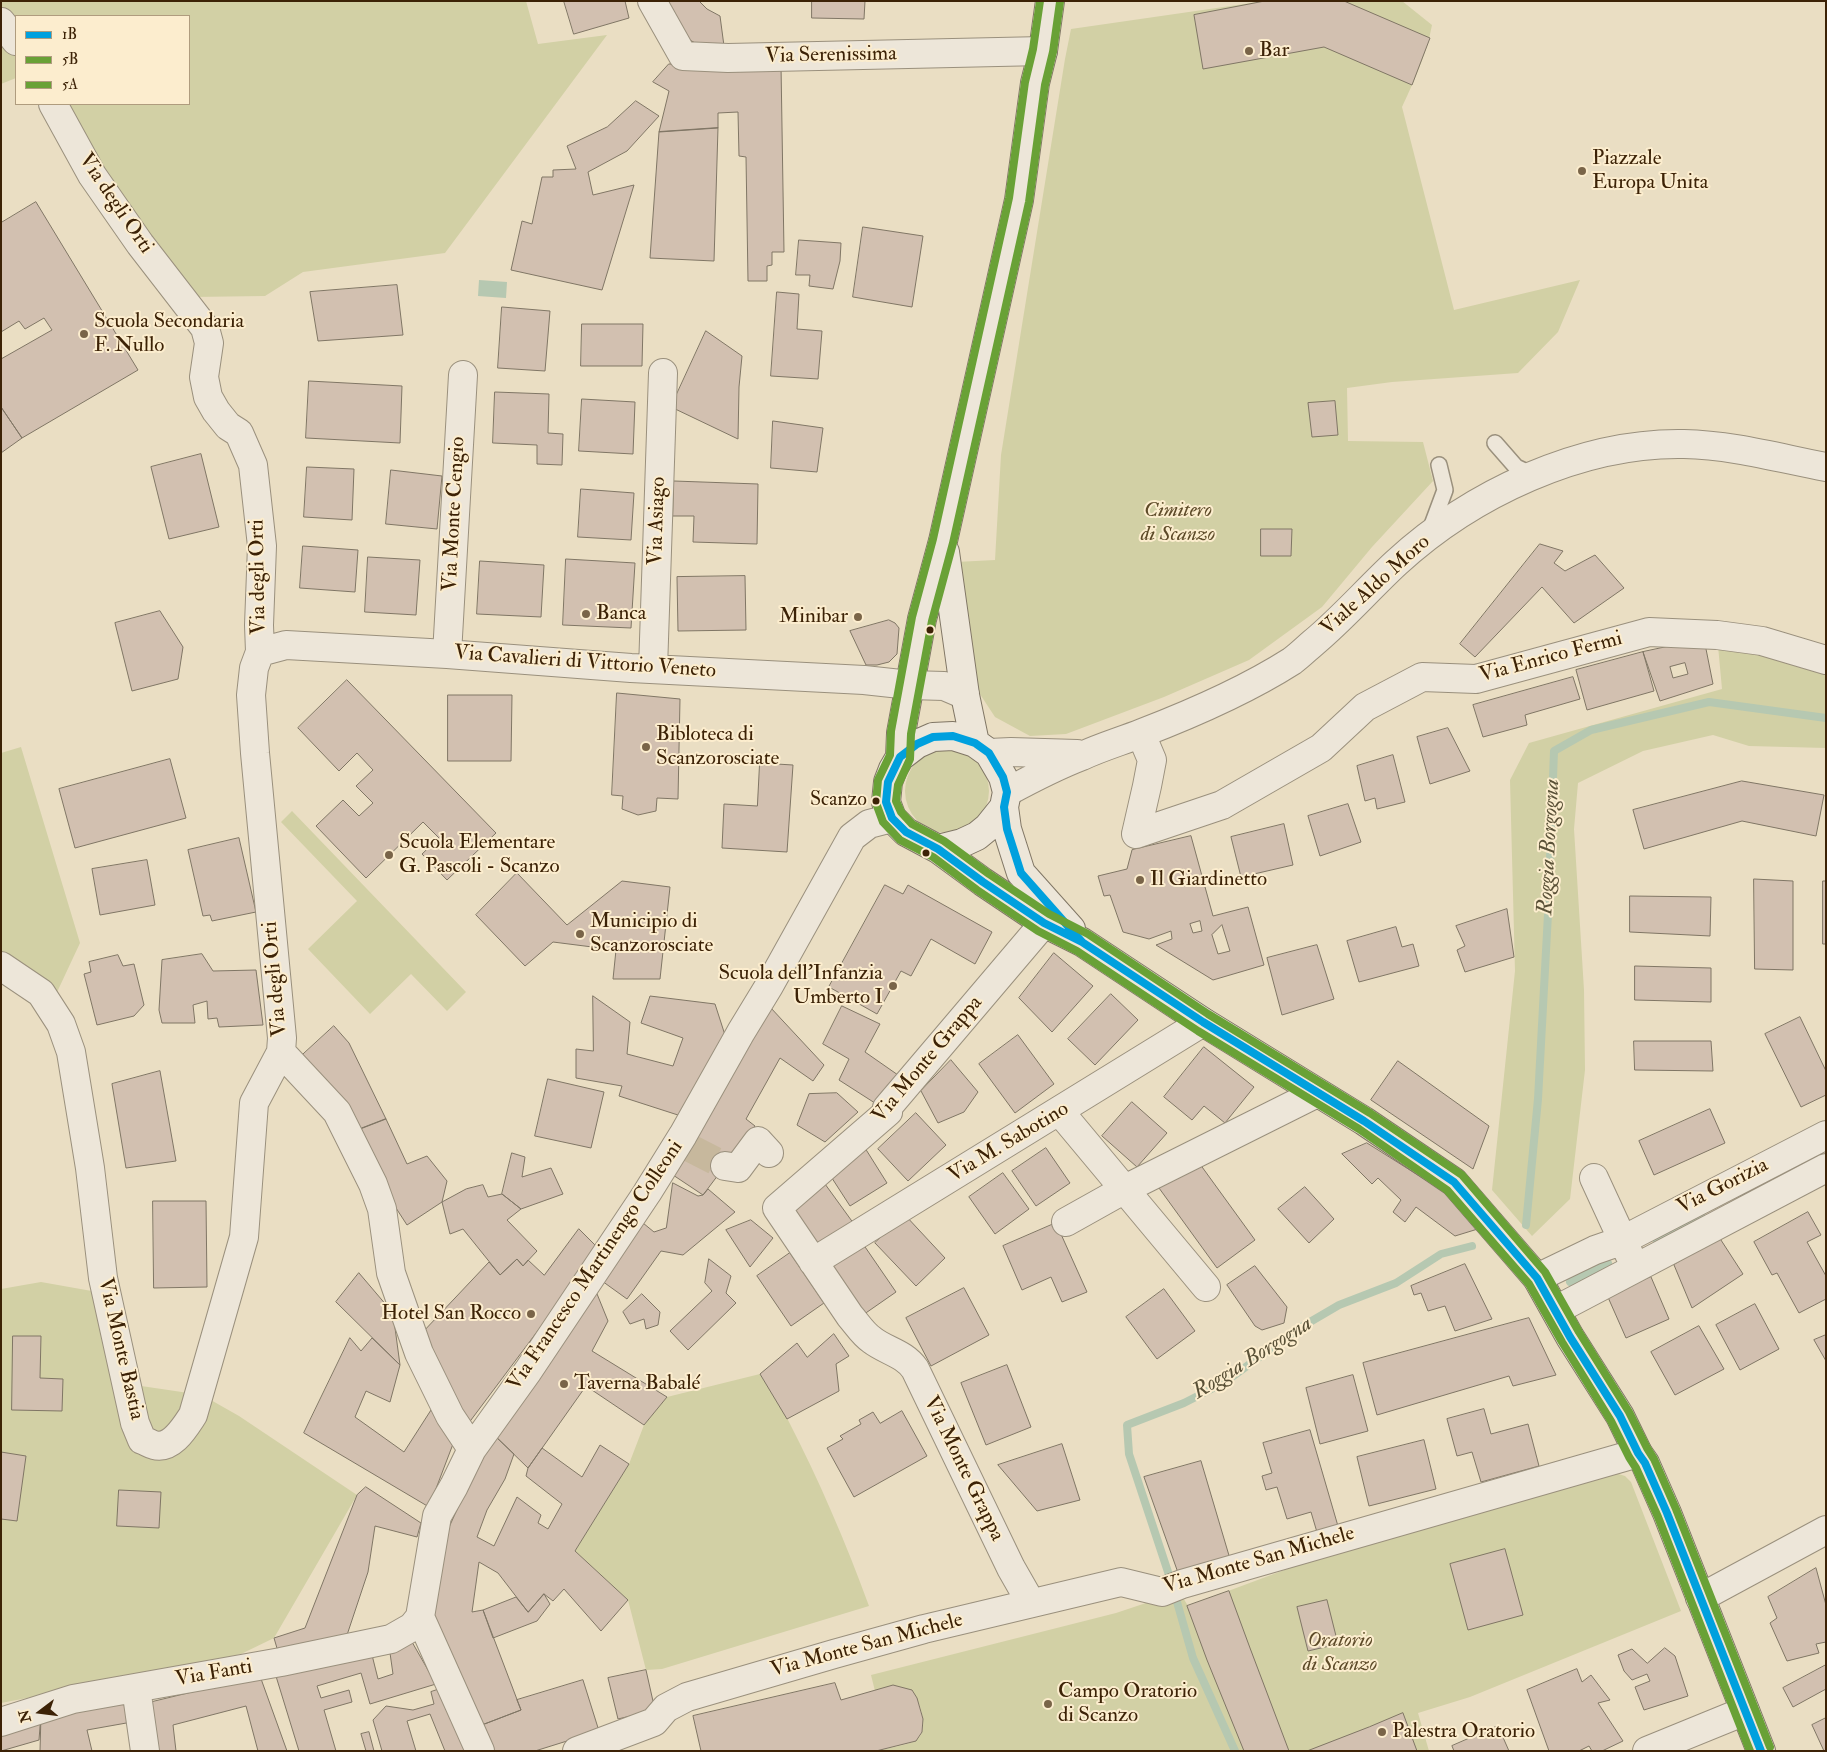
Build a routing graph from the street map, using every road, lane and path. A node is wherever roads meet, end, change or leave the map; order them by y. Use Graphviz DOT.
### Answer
graph roads {
  1 [pos="652,1"];
  2 [pos="1050,1"];
  3 [pos="1,22"];
  4 [pos="15,40"];
  5 [pos="1043,51"];
  6 [pos="54,105"];
  7 [pos="664,373"];
  8 [pos="463,375"];
  9 [pos="1495,443"];
  10 [pos="1439,465"];
  11 [pos="1826,467"];
  12 [pos="1533,475"];
  13 [pos="1428,537"];
  14 [pos="943,540"];
  15 [pos="260,652"];
  16 [pos="446,654"];
  17 [pos="1826,660"];
  18 [pos="653,669"];
  19 [pos="910,685"];
  20 [pos="964,695"];
  21 [pos="1141,734"];
  22 [pos="982,748"];
  23 [pos="1084,755"];
  24 [pos="900,757"];
  25 [pos="1005,800"];
  26 [pos="892,818"];
  27 [pos="938,849"];
  28 [pos="1044,923"];
  29 [pos="1082,942"];
  30 [pos="1,966"];
  31 [pos="1203,1022"];
  32 [pos="281,1052"];
  33 [pos="1317,1093"];
  34 [pos="1060,1112"];
  35 [pos="1826,1134"];
  36 [pos="769,1152"];
  37 [pos="725,1166"];
  38 [pos="1826,1168"];
  39 [pos="1594,1178"];
  40 [pos="1124,1189"];
  41 [pos="1066,1222"];
  42 [pos="1621,1241"];
  43 [pos="814,1262"];
  44 [pos="1639,1267"];
  45 [pos="1537,1278"];
  46 [pos="1206,1287"];
  47 [pos="1556,1310"];
  48 [pos="472,1449"];
  49 [pos="1638,1453"];
  50 [pos="1826,1530"];
  51 [pos="1700,1598"];
  52 [pos="1031,1603"];
  53 [pos="420,1617"];
  54 [pos="136,1688"];
  55 [pos="1745,1711"];
  56 [pos="1,1722"];
  57 [pos="146,1751"];
  58 [pos="480,1751"];
  59 [pos="578,1751"];
  60 [pos="1647,1751"];
  61 [pos="1761,1751"];
  1 -- 5 [label="street, Via Serenissima"];
  2 -- 5 [label="street"];
  3 -- 4 [label="street"];
  5 -- 14 [label="street"];
  6 -- 15 [label="street, Via degli Orti"];
  7 -- 18 [label="street, Via Asiago"];
  8 -- 16 [label="street, Via Monte Cengio"];
  9 -- 12 [label="lane"];
  10 -- 13 [label="lane"];
  11 -- 12 [label="street, Viale Aldo Moro"];
  12 -- 13 [label="street, Viale Aldo Moro"];
  13 -- 21 [label="street, Viale Aldo Moro"];
  14 -- 19 [label="street"];
  14 -- 20 [label="street"];
  15 -- 16 [label="street, Via Cavalieri di Vittorio Veneto"];
  15 -- 32 [label="street, Via degli Orti"];
  16 -- 18 [label="street, Via Cavalieri di Vittorio Veneto"];
  17 -- 21 [label="street, Via Enrico Fermi"];
  18 -- 19 [label="street, Via Cavalieri di Vittorio Veneto"];
  19 -- 20 [label="street, Via Cavalieri di Vittorio Veneto"];
  19 -- 24 [label="street"];
  20 -- 22 [label="street"];
  21 -- 23 [label="street, Viale Aldo Moro"];
  22 -- 23 [label="street, Viale Aldo Moro"];
  22 -- 24 [label="street"];
  22 -- 25 [label="street"];
  23 -- 25 [label="street, Viale Aldo Moro"];
  24 -- 26 [label="street"];
  25 -- 27 [label="street"];
  25 -- 29 [label="street"];
  26 -- 27 [label="street"];
  26 -- 48 [label="street, Via Francesco Martinengo Colleoni"];
  27 -- 28 [label="street"];
  28 -- 29 [label="street"];
  28 -- 43 [label="street, Via Monte Grappa"];
  29 -- 31 [label="street"];
  30 -- 32 [label="street, Via Monte Bastia"];
  31 -- 33 [label="street"];
  31 -- 34 [label="street, Via M. Sabotino"];
  32 -- 48 [label="street"];
  33 -- 40 [label="street"];
  33 -- 45 [label="street"];
  34 -- 40 [label="street"];
  34 -- 43 [label="street, Via M. Sabotino"];
  35 -- 42 [label="street, Via Gorizia"];
  36 -- 37 [label="street"];
  38 -- 44 [label="street, Via Gorizia"];
  39 -- 42 [label="street"];
  40 -- 41 [label="street"];
  40 -- 46 [label="street"];
  42 -- 44 [label="street"];
  42 -- 45 [label="street, Via Gorizia"];
  43 -- 52 [label="street, Via Monte Grappa"];
  44 -- 47 [label="street, Via Gorizia"];
  45 -- 47 [label="street"];
  47 -- 49 [label="street"];
  48 -- 53 [label="street, Via Francesco Martinengo Colleoni"];
  49 -- 51 [label="street"];
  49 -- 52 [label="street, Via Monte San Michele"];
  50 -- 51 [label="street"];
  51 -- 55 [label="street"];
  52 -- 59 [label="street, Via Monte San Michele"];
  53 -- 54 [label="street, Via Fanti"];
  53 -- 58 [label="street"];
  54 -- 56 [label="street, Via Fanti"];
  54 -- 57 [label="street"];
  55 -- 60 [label="street"];
  55 -- 61 [label="street"];
}
